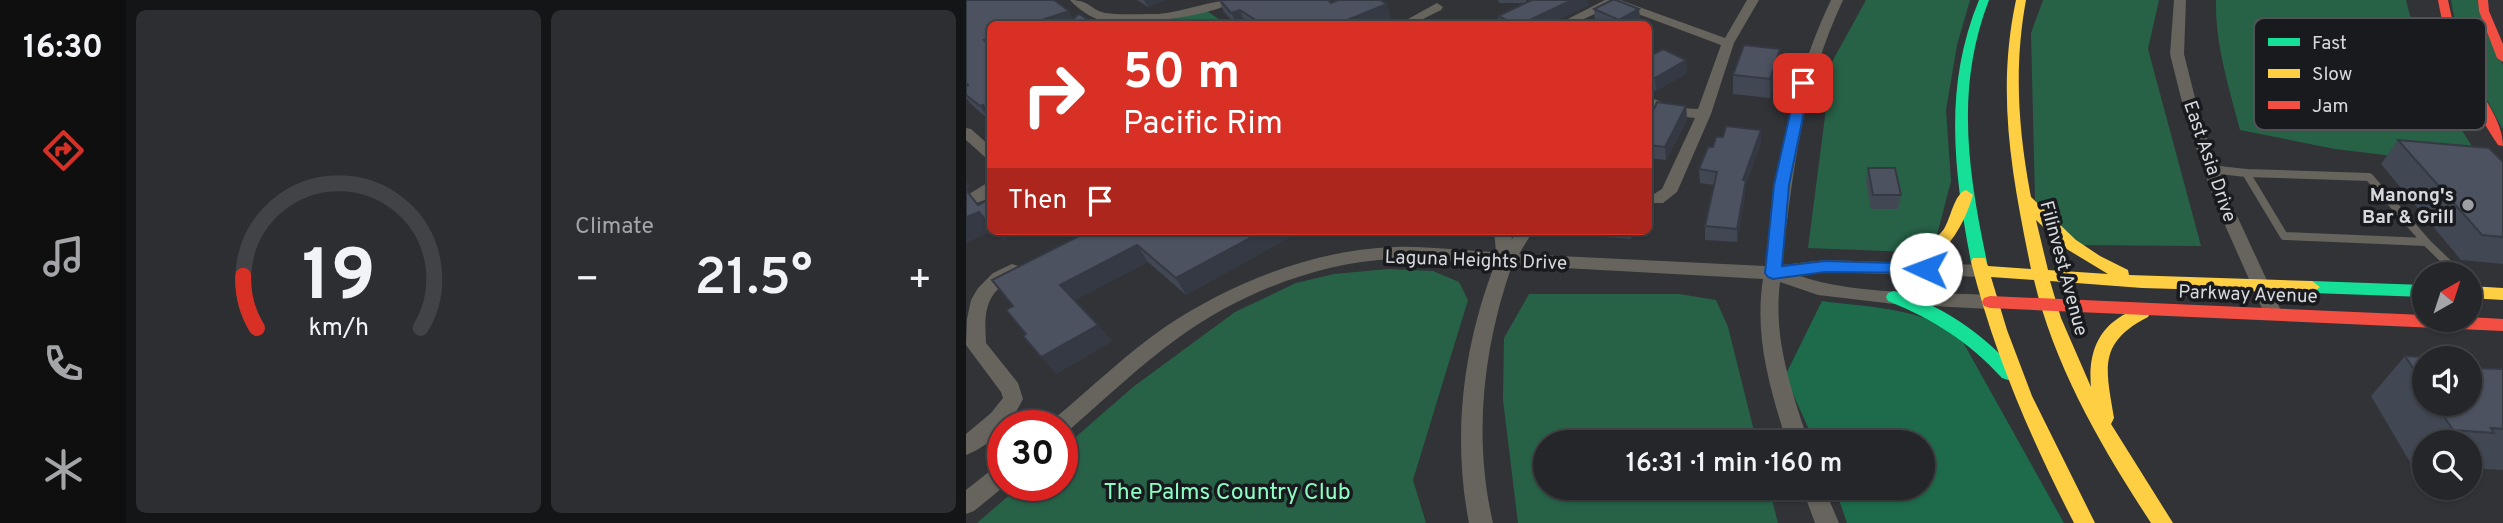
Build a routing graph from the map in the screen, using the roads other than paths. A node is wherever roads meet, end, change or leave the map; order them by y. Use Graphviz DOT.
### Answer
graph roads {
  1 [pos="1076,0"];
  2 [pos="1230,0"];
  3 [pos="1753,0"];
  4 [pos="1837,0"];
  5 [pos="1983,0"];
  6 [pos="2021,0"];
  7 [pos="2180,0"];
  8 [pos="2443,0"];
  9 [pos="2483,0"];
  10 [pos="1613,1"];
  11 [pos="1437,6"];
  12 [pos="2447,18"];
  13 [pos="1151,21"];
  14 [pos="1410,21"];
  15 [pos="1570,21"];
  16 [pos="1727,43"];
  17 [pos="2503,58"];
  18 [pos="1652,103"];
  19 [pos="1704,114"];
  20 [pos="2486,118"];
  21 [pos="966,132"];
  22 [pos="2503,142"];
  23 [pos="987,152"];
  24 [pos="2210,169"];
  25 [pos="2246,173"];
  26 [pos="2021,189"];
  27 [pos="987,190"];
  28 [pos="1967,191"];
  29 [pos="1652,198"];
  30 [pos="966,202"];
  31 [pos="1503,235"];
  32 [pos="1522,235"];
  33 [pos="2426,242"];
  34 [pos="1506,259"];
  35 [pos="1032,260"];
  36 [pos="2447,262"];
  37 [pos="1904,268"];
  38 [pos="1983,271"];
  39 [pos="1773,273"];
  40 [pos="2042,276"];
  41 [pos="2142,282"];
  42 [pos="2259,284"];
  43 [pos="2412,290"];
  44 [pos="2482,291"];
  45 [pos="2503,294"];
  46 [pos="1894,297"];
  47 [pos="1990,302"];
  48 [pos="2049,305"];
  49 [pos="2155,310"];
  50 [pos="2274,315"];
  51 [pos="2503,326"];
  52 [pos="971,347"];
  53 [pos="2020,387"];
  54 [pos="1078,411"];
  55 [pos="1794,430"];
  56 [pos="2108,440"];
  57 [pos="966,446"];
  58 [pos="987,487"];
  59 [pos="1817,500"];
  60 [pos="966,504"];
  61 [pos="1481,523"];
  62 [pos="1826,523"];
  63 [pos="2085,523"];
  64 [pos="2163,523"];
  1 -- 13 [label="street"];
  2 -- 13 [label="street"];
  3 -- 16 [label="street"];
  4 -- 39 [label="street"];
  5 -- 28 [label="main road"];
  6 -- 26 [label="main road, Filinvest Avenue"];
  7 -- 24 [label="street, East Asia Drive"];
  8 -- 12 [label="main road"];
  9 -- 17 [label="main road"];
  10 -- 15 [label="street"];
  10 -- 16 [label="street"];
  11 -- 14 [label="street"];
  16 -- 19 [label="street"];
  18 -- 19 [label="street"];
  19 -- 29 [label="street"];
  20 -- 22 [label="main road"];
  21 -- 23 [label="street"];
  24 -- 25 [label="lane"];
  24 -- 42 [label="street, East Asia Drive"];
  25 -- 33 [label="lane"];
  25 -- 33 [label="lane"];
  26 -- 40 [label="main road, Filinvest Avenue"];
  26 -- 41 [label="main road"];
  27 -- 30 [label="street"];
  28 -- 37 [label="main road"];
  28 -- 38 [label="main road"];
  31 -- 34 [label="street"];
  32 -- 34 [label="street"];
  33 -- 36 [label="lane"];
  34 -- 39 [label="street, Laguna Heights Drive"];
  34 -- 54 [label="street, Laguna Heights Drive"];
  34 -- 61 [label="street"];
  35 -- 52 [label="street"];
  37 -- 38 [label="street, Laguna Heights Drive"];
  37 -- 39 [label="street, Laguna Heights Drive"];
  38 -- 40 [label="main road, Parkway Avenue"];
  38 -- 47 [label="main road"];
  39 -- 46 [label="street, Laguna Heights Drive"];
  39 -- 55 [label="street"];
  40 -- 41 [label="main road, Parkway Avenue"];
  40 -- 48 [label="main road, Filinvest Avenue"];
  41 -- 42 [label="main road, Parkway Avenue"];
  42 -- 43 [label="main road, Parkway Avenue"];
  42 -- 50 [label="street, East Asia Drive"];
  44 -- 45 [label="main road"];
  46 -- 47 [label="street, Laguna Heights Drive"];
  46 -- 53 [label="main road"];
  47 -- 48 [label="main road, Parkway Avenue"];
  47 -- 53 [label="main road"];
  48 -- 49 [label="main road, Parkway Avenue"];
  48 -- 56 [label="main road, Filinvest Avenue"];
  49 -- 50 [label="main road, Parkway Avenue"];
  49 -- 56 [label="main road"];
  50 -- 51 [label="main road, Parkway Avenue"];
  52 -- 57 [label="street"];
  53 -- 63 [label="main road"];
  56 -- 64 [label="main road, Filinvest Avenue"];
  58 -- 60 [label="street"];
  59 -- 62 [label="street"];
}
